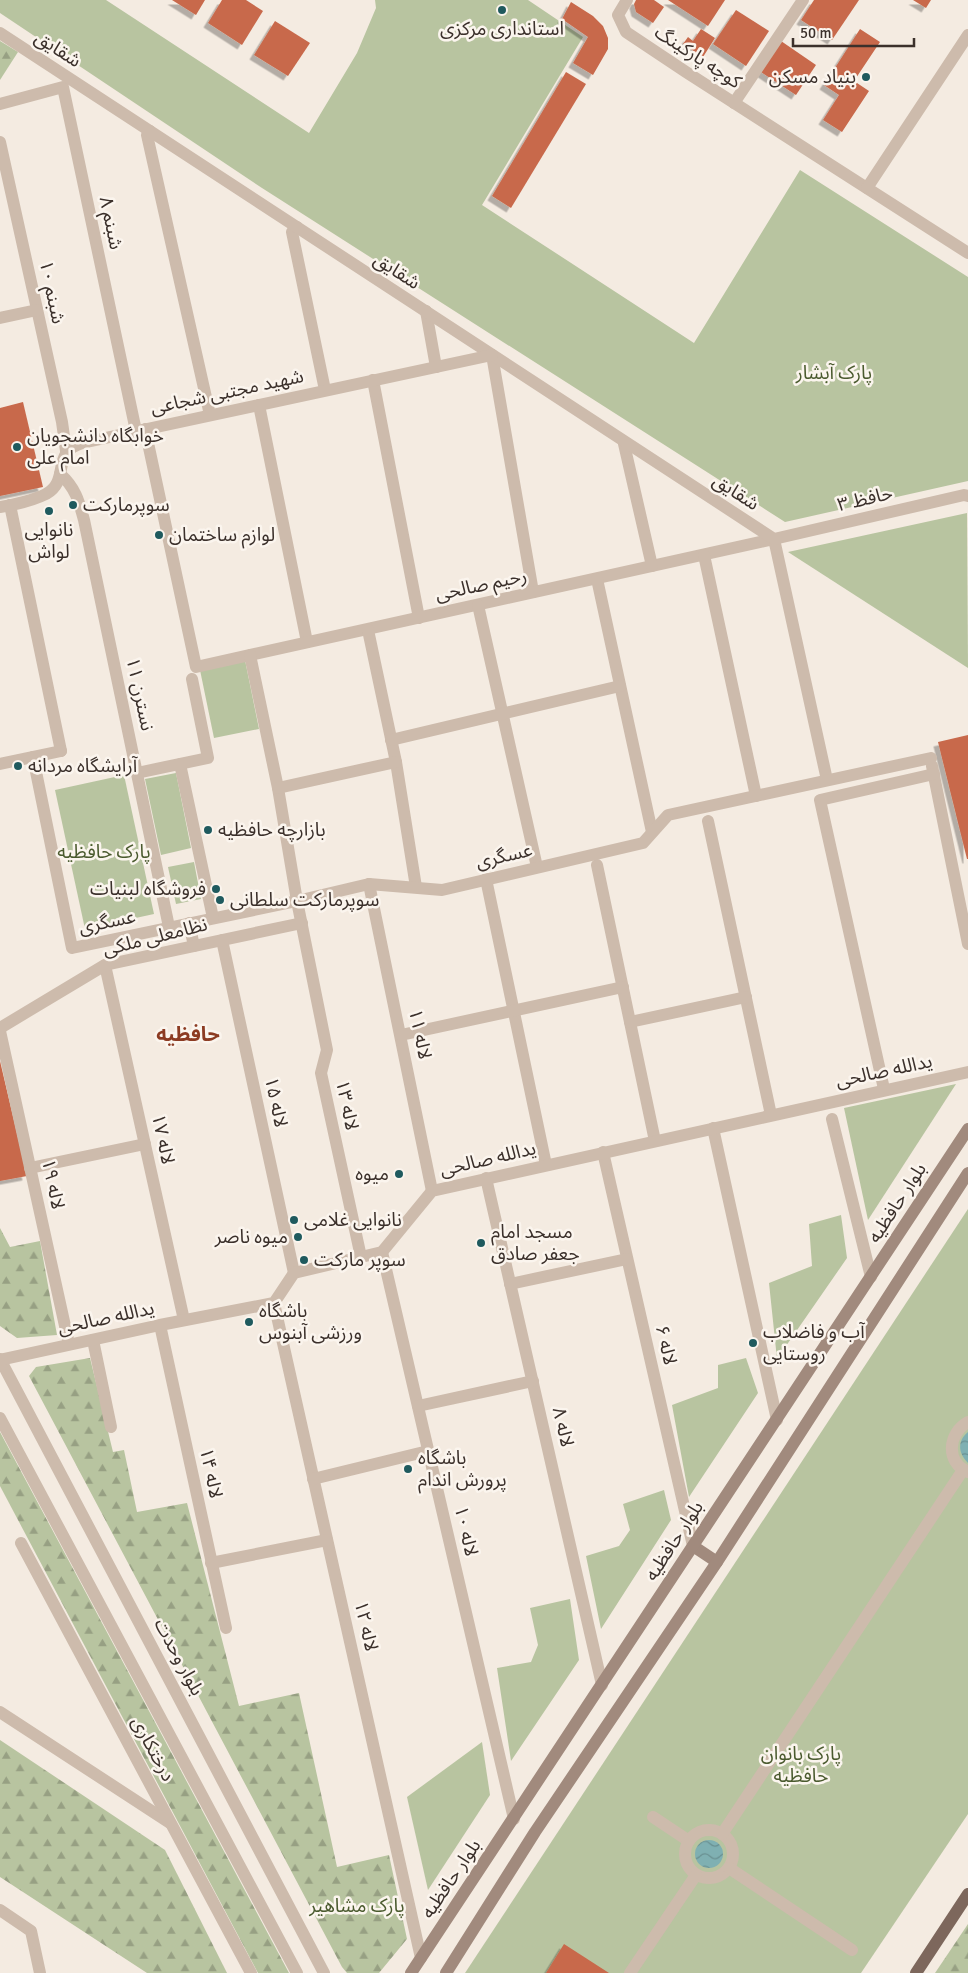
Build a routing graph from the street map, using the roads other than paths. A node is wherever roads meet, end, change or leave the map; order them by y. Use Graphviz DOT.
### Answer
graph roads {
  1 [pos="627,0"];
  2 [pos="803,0"];
  3 [pos="0,33"];
  4 [pos="968,35"];
  5 [pos="66,83"];
  6 [pos="734,103"];
  7 [pos="0,104"];
  8 [pos="150,131"];
  9 [pos="0,142"];
  10 [pos="867,188"];
  11 [pos="296,227"];
  12 [pos="968,253"];
  13 [pos="37,310"];
  14 [pos="426,312"];
  15 [pos="0,318"];
  16 [pos="492,355"];
  17 [pos="436,367"];
  18 [pos="373,380"];
  19 [pos="325,390"];
  20 [pos="259,405"];
  21 [pos="210,415"];
  22 [pos="140,430"];
  23 [pos="624,444"];
  24 [pos="66,451"];
  25 [pos="60,474"];
  26 [pos="967,496"];
  27 [pos="5,506"];
  28 [pos="774,540"];
  29 [pos="704,555"];
  30 [pos="652,566"];
  31 [pos="597,578"];
  32 [pos="533,592"];
  33 [pos="478,605"];
  34 [pos="419,618"];
  35 [pos="368,630"];
  36 [pos="307,642"];
  37 [pos="250,656"];
  38 [pos="194,673"];
  39 [pos="620,686"];
  40 [pos="503,714"];
  41 [pos="391,740"];
  42 [pos="33,757"];
  43 [pos="396,762"];
  44 [pos="0,764"];
  45 [pos="180,764"];
  46 [pos="137,773"];
  47 [pos="934,774"];
  48 [pos="827,780"];
  49 [pos="278,788"];
  50 [pos="756,796"];
  51 [pos="708,821"];
  52 [pos="652,832"];
  53 [pos="597,865"];
  54 [pos="537,867"];
  55 [pos="486,879"];
  56 [pos="369,884"];
  57 [pos="416,887"];
  58 [pos="297,901"];
  59 [pos="213,918"];
  60 [pos="189,923"];
  61 [pos="302,923"];
  62 [pos="169,927"];
  63 [pos="222,940"];
  64 [pos="968,944"];
  65 [pos="194,946"];
  66 [pos="106,965"];
  67 [pos="622,988"];
  68 [pos="746,997"];
  69 [pos="514,1011"];
  70 [pos="630,1022"];
  71 [pos="0,1030"];
  72 [pos="401,1035"];
  73 [pos="968,1072"];
  74 [pos="884,1089"];
  75 [pos="771,1115"];
  76 [pos="832,1119"];
  77 [pos="713,1128"];
  78 [pos="968,1129"];
  79 [pos="654,1141"];
  80 [pos="145,1144"];
  81 [pos="603,1152"];
  82 [pos="546,1165"];
  83 [pos="30,1168"];
  84 [pos="968,1173"];
  85 [pos="486,1178"];
  86 [pos="432,1191"];
  87 [pos="382,1252"];
  88 [pos="361,1257"];
  89 [pos="628,1259"];
  90 [pos="294,1273"];
  91 [pos="871,1278"];
  92 [pos="510,1284"];
  93 [pos="274,1303"];
  94 [pos="184,1320"];
  95 [pos="160,1325"];
  96 [pos="93,1340"];
  97 [pos="69,1344"];
  98 [pos="0,1360"];
  99 [pos="533,1381"];
  100 [pos="418,1406"];
  101 [pos="0,1418"];
  102 [pos="777,1420"];
  103 [pos="968,1422"];
  104 [pos="111,1427"];
  105 [pos="428,1451"];
  106 [pos="966,1471"];
  107 [pos="314,1479"];
  108 [pos="327,1540"];
  109 [pos="21,1543"];
  110 [pos="693,1546"];
  111 [pos="717,1562"];
  112 [pos="211,1563"];
  113 [pos="226,1628"];
  114 [pos="602,1685"];
  115 [pos="0,1712"];
  116 [pos="653,1817"];
  117 [pos="514,1819"];
  118 [pos="172,1825"];
  119 [pos="722,1834"];
  120 [pos="689,1841"];
  121 [pos="729,1868"];
  122 [pos="696,1875"];
  123 [pos="968,1894"];
  124 [pos="0,1910"];
  125 [pos="852,1950"];
  126 [pos="421,1958"];
  127 [pos="40,1973"];
  128 [pos="251,1973"];
  129 [pos="297,1973"];
  130 [pos="324,1973"];
  131 [pos="411,1973"];
  132 [pos="446,1973"];
  133 [pos="630,1973"];
  134 [pos="916,1973"];
  1 -- 6 [label="street, کوچه پارکینگ"];
  2 -- 6 [label="street"];
  3 -- 5 [label="street, شقایق"];
  4 -- 10 [label="street"];
  5 -- 7 [label="street"];
  5 -- 8 [label="street, شقایق"];
  5 -- 22 [label="street, شبنم ۸"];
  6 -- 10 [label="street, کوچه پارکینگ"];
  8 -- 11 [label="street, شقایق"];
  8 -- 21 [label="street"];
  9 -- 13 [label="street, شبنم ۱۰"];
  10 -- 12 [label="street, کوچه پارکینگ"];
  11 -- 14 [label="street, شقایق"];
  11 -- 19 [label="street"];
  13 -- 15 [label="street"];
  13 -- 24 [label="street, شبنم ۱۰"];
  14 -- 16 [label="street, شقایق"];
  14 -- 17 [label="street"];
  16 -- 17 [label="street, شهید مجتبی شجاعی"];
  16 -- 28 [label="street, شقایق"];
  16 -- 32 [label="street"];
  17 -- 18 [label="street, شهید مجتبی شجاعی"];
  18 -- 19 [label="street, شهید مجتبی شجاعی"];
  18 -- 34 [label="street"];
  19 -- 20 [label="street, شهید مجتبی شجاعی"];
  20 -- 21 [label="street, شهید مجتبی شجاعی"];
  20 -- 36 [label="street"];
  21 -- 22 [label="street, شهید مجتبی شجاعی"];
  22 -- 24 [label="street, شهید مجتبی شجاعی"];
  22 -- 38 [label="street, شبنم ۸"];
  23 -- 30 [label="street"];
  24 -- 25 [label="street"];
  25 -- 27 [label="street"];
  25 -- 46 [label="street, نسترن ۱۱"];
  26 -- 28 [label="street, حافظ ۳"];
  27 -- 42 [label="street"];
  28 -- 29 [label="street, رحیم صالحی"];
  28 -- 48 [label="street"];
  29 -- 30 [label="street, رحیم صالحی"];
  29 -- 50 [label="street"];
  30 -- 31 [label="street, رحیم صالحی"];
  31 -- 32 [label="street, رحیم صالحی"];
  31 -- 39 [label="street"];
  32 -- 33 [label="street, رحیم صالحی"];
  33 -- 34 [label="street, رحیم صالحی"];
  33 -- 40 [label="street"];
  34 -- 35 [label="street, رحیم صالحی"];
  35 -- 36 [label="street, رحیم صالحی"];
  35 -- 41 [label="street"];
  36 -- 37 [label="street, رحیم صالحی"];
  37 -- 38 [label="street, رحیم صالحی"];
  37 -- 49 [label="street, لاله ۱۳"];
  38 -- 45 [label="street, شبنم ۸"];
  39 -- 40 [label="street"];
  39 -- 52 [label="street"];
  40 -- 41 [label="street"];
  40 -- 54 [label="street"];
  41 -- 43 [label="street"];
  42 -- 44 [label="street"];
  42 -- 62 [label="street, عسگری"];
  43 -- 49 [label="street"];
  43 -- 57 [label="street"];
  45 -- 46 [label="street"];
  45 -- 59 [label="street"];
  46 -- 62 [label="street, نسترن ۱۱"];
  47 -- 48 [label="street, عسگری"];
  47 -- 64 [label="street"];
  47 -- 74 [label="street"];
  48 -- 50 [label="street, عسگری"];
  49 -- 58 [label="street, لاله ۱۳"];
  50 -- 52 [label="street, عسگری"];
  51 -- 68 [label="street"];
  52 -- 54 [label="street, عسگری"];
  53 -- 67 [label="street"];
  54 -- 55 [label="street, عسگری"];
  55 -- 57 [label="street, عسگری"];
  55 -- 69 [label="street"];
  56 -- 57 [label="street, عسگری"];
  56 -- 58 [label="street, عسگری"];
  56 -- 72 [label="street, لاله ۱۱"];
  58 -- 59 [label="street, عسگری"];
  58 -- 61 [label="street, لاله ۱۳"];
  59 -- 60 [label="street, عسگری"];
  60 -- 62 [label="street, عسگری"];
  60 -- 65 [label="street"];
  61 -- 63 [label="street, نظامعلی ملکی"];
  61 -- 88 [label="street, لاله ۱۳"];
  63 -- 65 [label="street, نظامعلی ملکی"];
  63 -- 90 [label="street, لاله ۱۵"];
  65 -- 66 [label="street, نظامعلی ملکی"];
  66 -- 71 [label="street, نظامعلی ملکی"];
  66 -- 80 [label="street, لاله ۱۷"];
  67 -- 69 [label="street"];
  67 -- 70 [label="street"];
  68 -- 70 [label="street"];
  68 -- 75 [label="street"];
  69 -- 72 [label="street"];
  69 -- 82 [label="street"];
  70 -- 79 [label="street"];
  71 -- 83 [label="street, لاله ۱۹"];
  72 -- 86 [label="street, لاله ۱۱"];
  73 -- 74 [label="street, یدالله صالحی"];
  74 -- 75 [label="street, یدالله صالحی"];
  75 -- 77 [label="street, یدالله صالحی"];
  76 -- 91 [label="street"];
  77 -- 79 [label="street, یدالله صالحی"];
  77 -- 102 [label="street"];
  78 -- 91 [label="main road, بلوار حافظیه"];
  79 -- 81 [label="street, یدالله صالحی"];
  80 -- 83 [label="street"];
  80 -- 94 [label="street, لاله ۱۷"];
  81 -- 82 [label="street, یدالله صالحی"];
  81 -- 89 [label="street, لاله ۶"];
  82 -- 85 [label="street, یدالله صالحی"];
  83 -- 97 [label="street, لاله ۱۹"];
  84 -- 111 [label="main road"];
  85 -- 86 [label="street, یدالله صالحی"];
  85 -- 92 [label="street, لاله ۸"];
  86 -- 87 [label="street, یدالله صالحی"];
  87 -- 88 [label="street"];
  87 -- 100 [label="street, لاله ۱۰"];
  88 -- 90 [label="street"];
  89 -- 92 [label="street"];
  89 -- 110 [label="street, لاله ۶"];
  90 -- 93 [label="street"];
  91 -- 102 [label="main road, بلوار حافظیه"];
  92 -- 99 [label="street, لاله ۸"];
  93 -- 94 [label="street, یدالله صالحی"];
  93 -- 107 [label="street, لاله ۱۲"];
  94 -- 95 [label="street, یدالله صالحی"];
  95 -- 96 [label="street, یدالله صالحی"];
  95 -- 112 [label="street, لاله ۱۴"];
  96 -- 97 [label="street, یدالله صالحی"];
  96 -- 104 [label="street"];
  97 -- 98 [label="street, یدالله صالحی"];
  98 -- 130 [label="street, بلوار وحدت"];
  99 -- 100 [label="street"];
  99 -- 114 [label="street, لاله ۸"];
  100 -- 105 [label="street, لاله ۱۰"];
  101 -- 129 [label="street"];
  102 -- 110 [label="main road, بلوار حافظیه"];
  103 -- 106 [label="street"];
  105 -- 107 [label="street"];
  105 -- 117 [label="street, لاله ۱۰"];
  106 -- 119 [label="street"];
  107 -- 108 [label="street, لاله ۱۲"];
  108 -- 112 [label="street"];
  108 -- 126 [label="street, لاله ۱۲"];
  109 -- 118 [label="street, درختکاری"];
  110 -- 111 [label="main road"];
  110 -- 114 [label="main road, بلوار حافظیه"];
  111 -- 132 [label="main road"];
  112 -- 113 [label="street, لاله ۱۴"];
  114 -- 117 [label="main road, بلوار حافظیه"];
  115 -- 118 [label="street"];
  116 -- 120 [label="street"];
  117 -- 126 [label="main road, بلوار حافظیه"];
  118 -- 128 [label="street, درختکاری"];
  119 -- 120 [label="street"];
  119 -- 121 [label="street"];
  120 -- 122 [label="street"];
  121 -- 122 [label="street"];
  121 -- 125 [label="street"];
  122 -- 133 [label="street"];
  123 -- 134 [label="main road"];
  124 -- 127 [label="street"];
  126 -- 131 [label="main road, بلوار حافظیه"];
}
